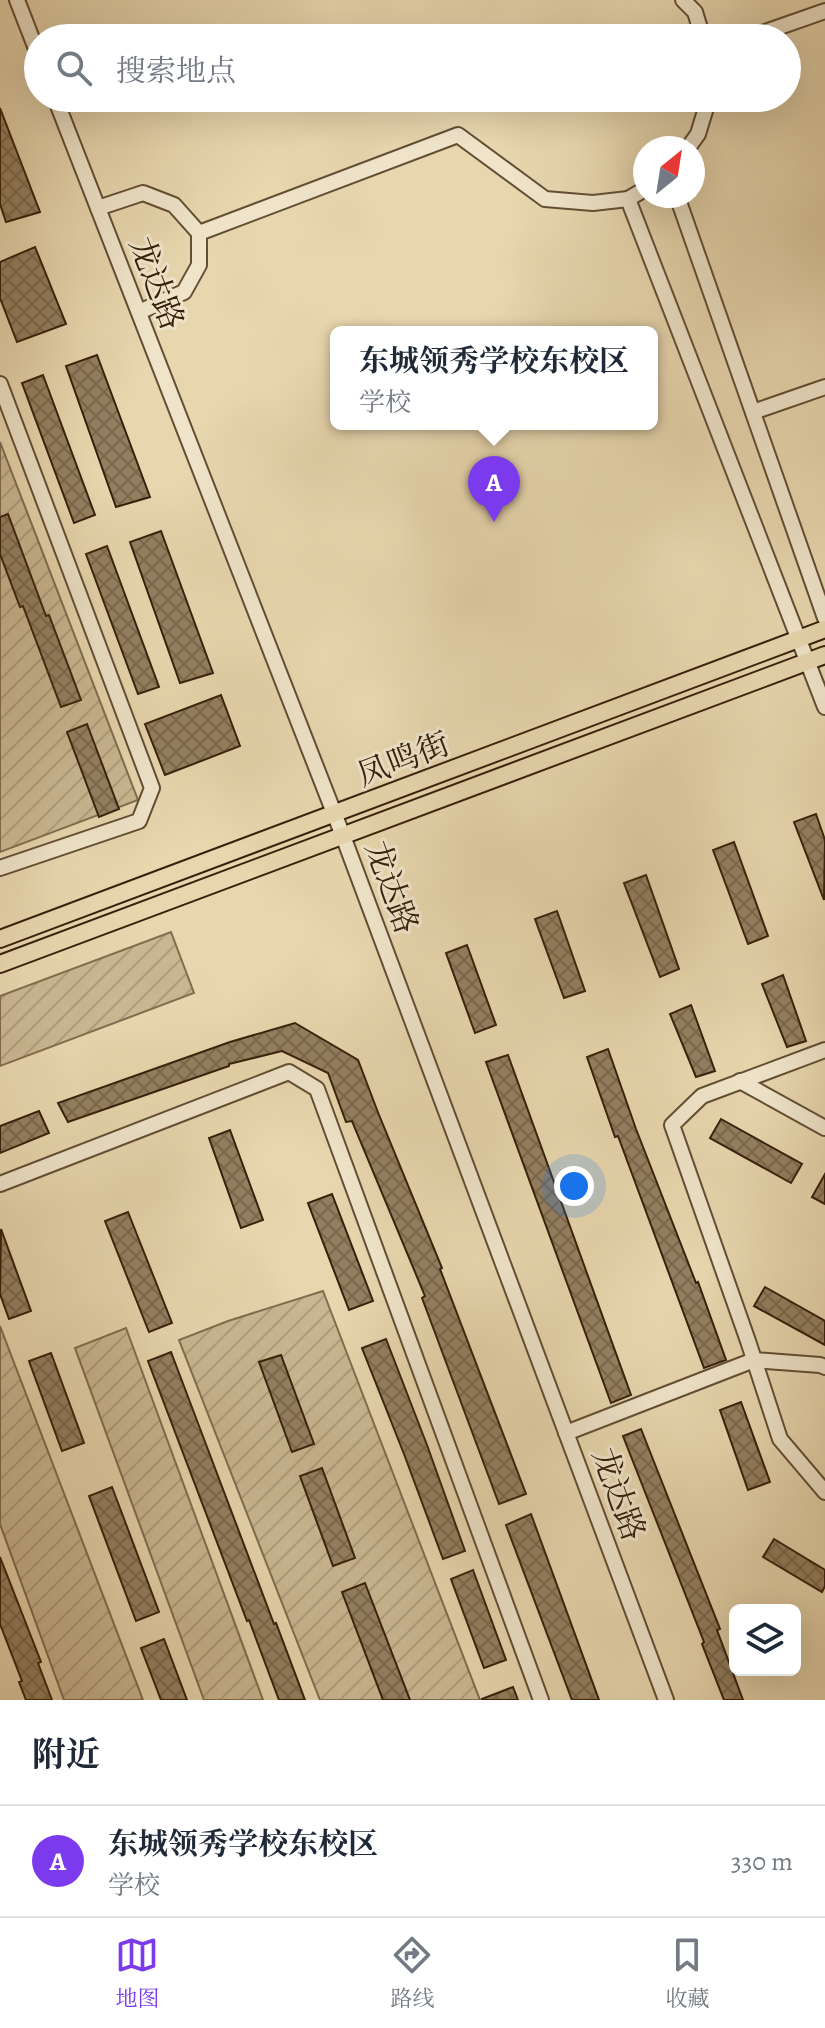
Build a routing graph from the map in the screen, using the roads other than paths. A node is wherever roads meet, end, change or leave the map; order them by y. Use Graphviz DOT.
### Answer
graph roads {
  1 [pos="17,0"];
  2 [pos="683,0"];
  3 [pos="825,11"];
  4 [pos="26,24"];
  5 [pos="699,24"];
  6 [pos="788,24"];
  7 [pos="60,112"];
  8 [pos="705,112"];
  9 [pos="697,136"];
  10 [pos="633,196"];
  11 [pos="628,199"];
  12 [pos="98,208"];
  13 [pos="681,208"];
  14 [pos="199,233"];
  15 [pos="139,312"];
  16 [pos="0,384"];
  17 [pos="825,387"];
  18 [pos="753,412"];
  19 [pos="825,618"];
  20 [pos="825,629"];
  21 [pos="799,639"];
  22 [pos="825,655"];
  23 [pos="808,662"];
  24 [pos="825,707"];
  25 [pos="335,815"];
  26 [pos="343,836"];
  27 [pos="0,868"];
  28 [pos="0,939"];
  29 [pos="0,964"];
  30 [pos="825,1050"];
  31 [pos="740,1081"];
  32 [pos="825,1128"];
  33 [pos="0,1184"];
  34 [pos="754,1360"];
  35 [pos="825,1367"];
  36 [pos="566,1433"];
  37 [pos="825,1492"];
  38 [pos="541,1700"];
  39 [pos="666,1700"];
  1 -- 4 [label="street"];
  2 -- 5 [label="street"];
  3 -- 6 [label="street"];
  7 -- 12 [label="street, 龙达路"];
  8 -- 9 [label="street"];
  10 -- 11 [label="street"];
  11 -- 14 [label="street"];
  11 -- 21 [label="street"];
  12 -- 14 [label="street"];
  12 -- 15 [label="street, 龙达路"];
  13 -- 18 [label="street"];
  14 -- 15 [label="street"];
  15 -- 25 [label="street, 龙达路"];
  16 -- 27 [label="street"];
  17 -- 18 [label="street"];
  18 -- 19 [label="street"];
  20 -- 21 [label="main road, 凤鸣街"];
  21 -- 23 [label="street"];
  21 -- 25 [label="main road, 凤鸣街"];
  22 -- 23 [label="main road, 凤鸣街"];
  23 -- 24 [label="street"];
  23 -- 26 [label="main road, 凤鸣街"];
  25 -- 26 [label="street, 龙达路"];
  25 -- 28 [label="main road, 凤鸣街"];
  26 -- 29 [label="main road, 凤鸣街"];
  26 -- 36 [label="street, 龙达路"];
  30 -- 31 [label="street"];
  31 -- 32 [label="street"];
  31 -- 34 [label="street"];
  33 -- 38 [label="street"];
  34 -- 35 [label="street"];
  34 -- 36 [label="street"];
  34 -- 37 [label="street"];
  36 -- 39 [label="street, 龙达路"];
}
